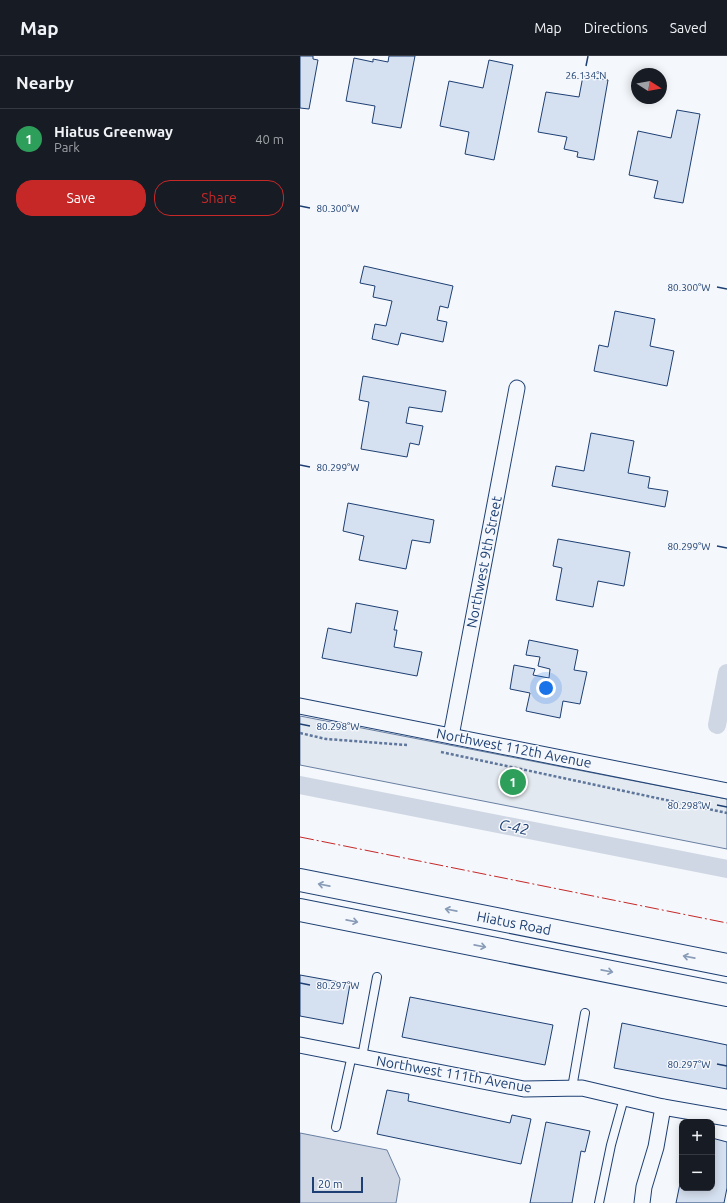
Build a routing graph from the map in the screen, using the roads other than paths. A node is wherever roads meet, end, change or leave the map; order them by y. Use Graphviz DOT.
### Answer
graph roads {
  1 [pos="518,388"];
  2 [pos="300,706"];
  3 [pos="451,736"];
  4 [pos="727,791"];
  5 [pos="300,880"];
  6 [pos="300,910"];
  7 [pos="727,965"];
  8 [pos="377,977"];
  9 [pos="727,995"];
  10 [pos="585,1013"];
  11 [pos="300,1045"];
  12 [pos="357,1056"];
  13 [pos="572,1088"];
  14 [pos="624,1098"];
  15 [pos="663,1107"];
  16 [pos="727,1118"];
  17 [pos="336,1127"];
  18 [pos="599,1203"];
  19 [pos="642,1203"];
  1 -- 3 [label="street, Northwest 9th Street"];
  2 -- 3 [label="street, Northwest 112th Avenue"];
  3 -- 4 [label="street, Northwest 112th Avenue"];
  7 -- 5 [label="main road, Hiatus Road, one-way"];
  6 -- 9 [label="main road, Hiatus Road, one-way"];
  8 -- 12 [label="lane"];
  10 -- 13 [label="lane"];
  11 -- 12 [label="street, Northwest 111th Avenue"];
  12 -- 13 [label="street, Northwest 111th Avenue"];
  12 -- 17 [label="lane"];
  13 -- 14 [label="street, Northwest 111th Avenue"];
  14 -- 15 [label="street, Northwest 111th Avenue"];
  14 -- 18 [label="lane"];
  15 -- 16 [label="street, Northwest 111th Avenue"];
  15 -- 19 [label="street"];
}
